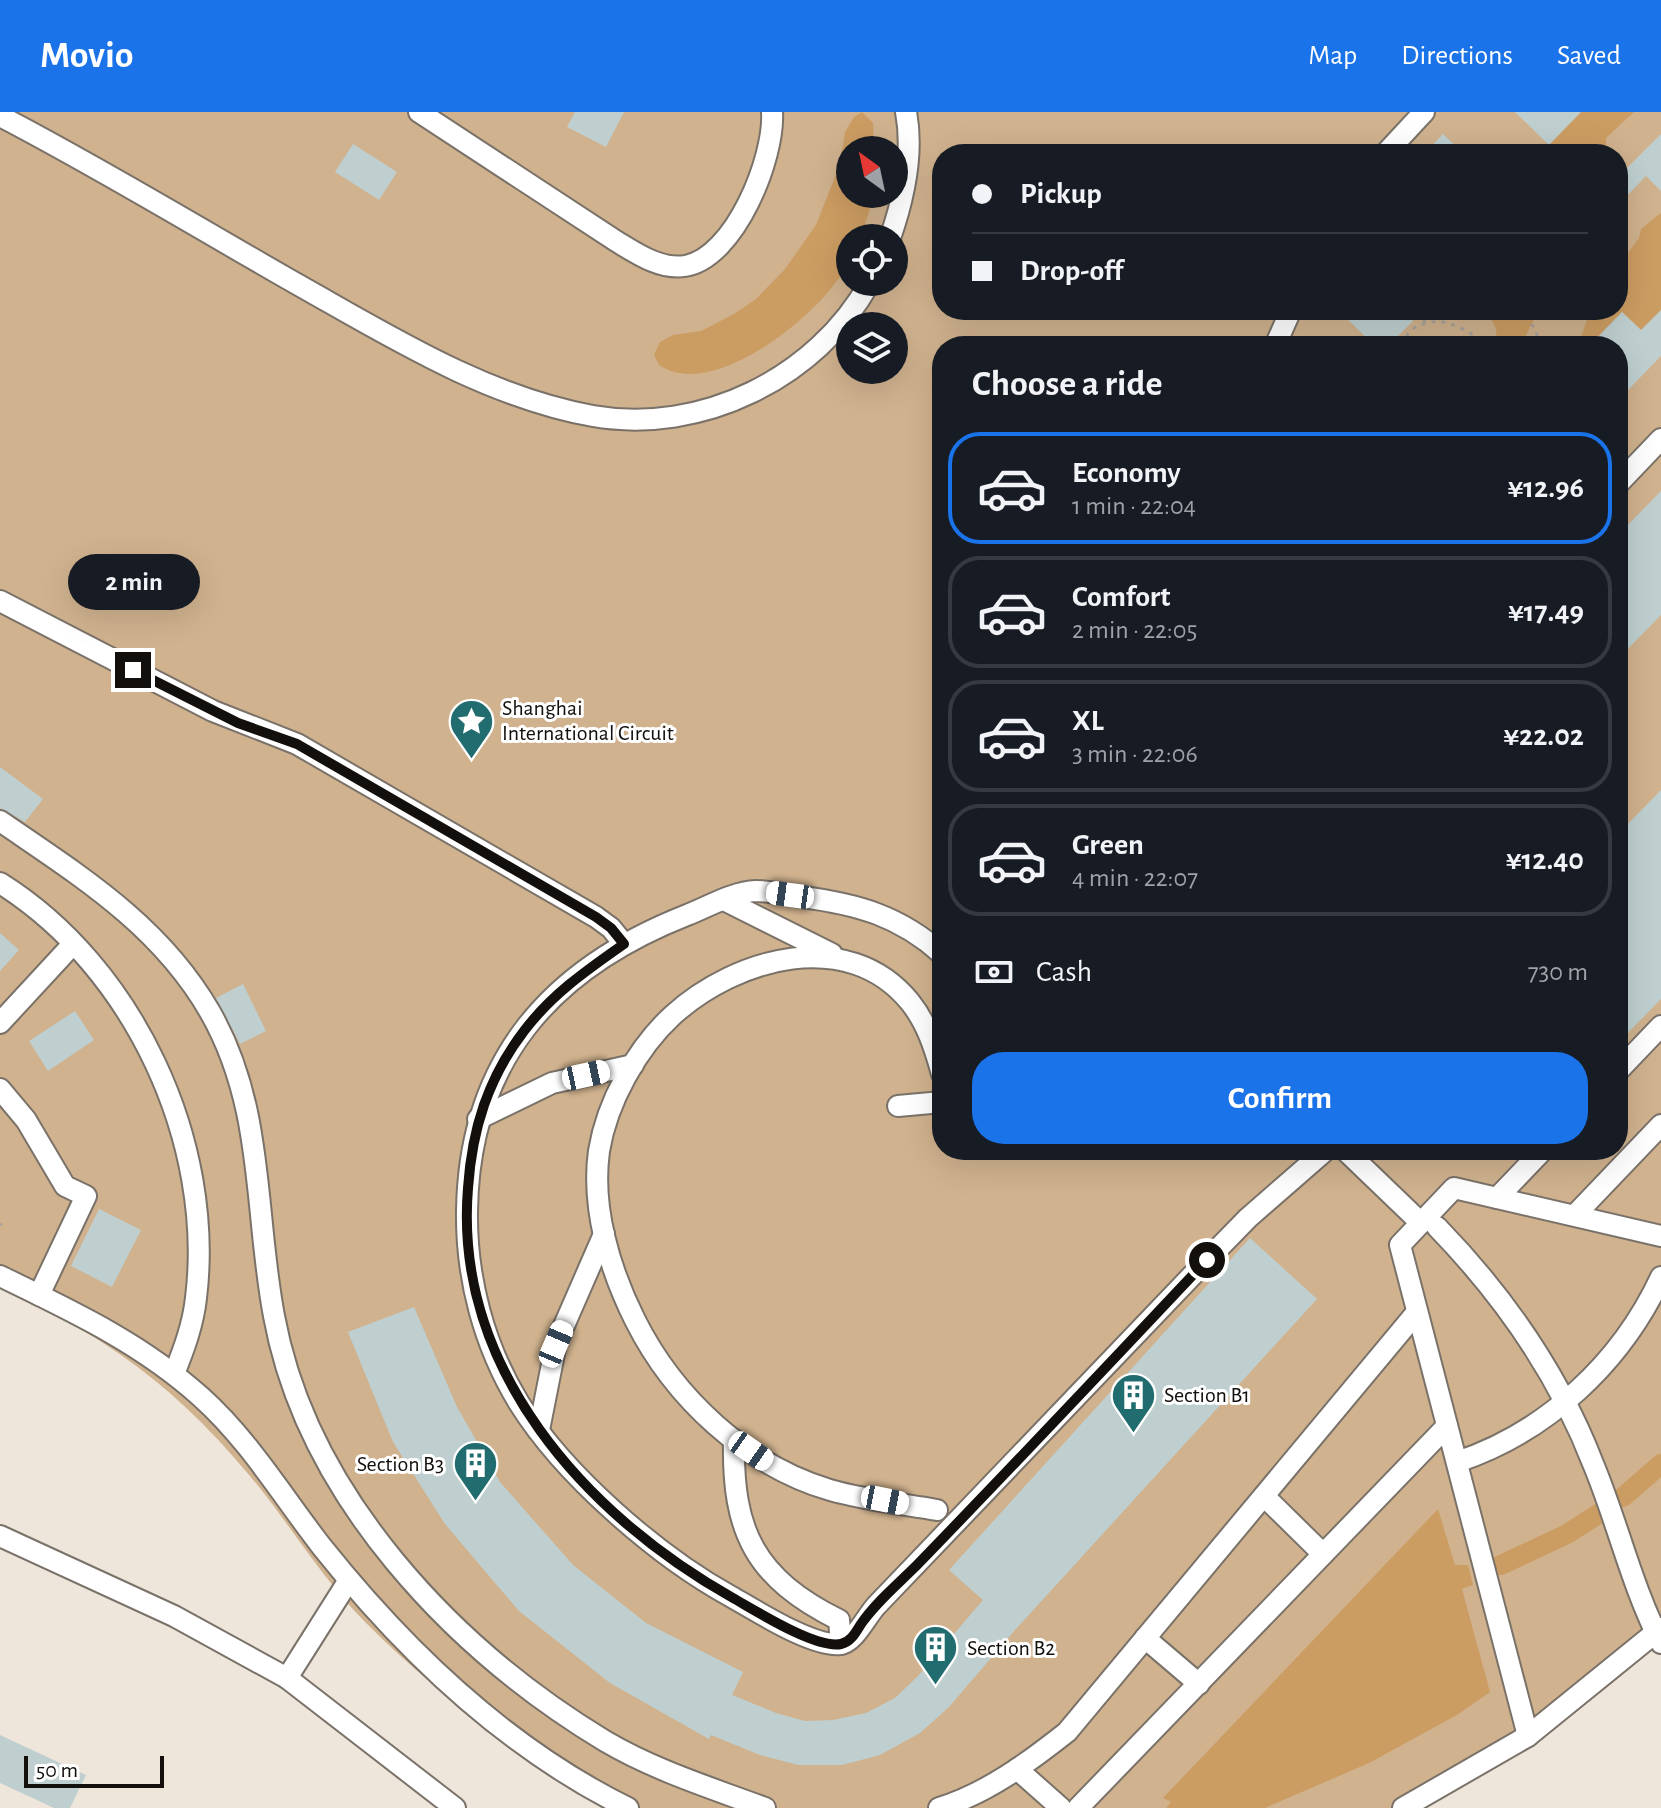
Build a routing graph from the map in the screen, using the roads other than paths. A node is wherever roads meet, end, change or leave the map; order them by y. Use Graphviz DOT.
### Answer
graph roads {
  1 [pos="419,112"];
  2 [pos="772,112"];
  3 [pos="906,112"];
  4 [pos="1424,112"];
  5 [pos="0,116"];
  6 [pos="1394,144"];
  7 [pos="894,224"];
  8 [pos="861,296"];
  9 [pos="1661,439"];
  10 [pos="1628,474"];
  11 [pos="0,601"];
  12 [pos="0,821"];
  13 [pos="0,883"];
  14 [pos="724,900"];
  15 [pos="73,944"];
  16 [pos="624,944"];
  17 [pos="932,946"];
  18 [pos="843,960"];
  19 [pos="0,1023"];
  20 [pos="1661,1026"];
  21 [pos="932,1046"];
  22 [pos="1628,1061"];
  23 [pos="633,1065"];
  24 [pos="0,1089"];
  25 [pos="932,1103"];
  26 [pos="898,1106"];
  27 [pos="478,1119"];
  28 [pos="1661,1125"];
  29 [pos="1315,1160"];
  30 [pos="1356,1160"];
  31 [pos="1533,1160"];
  32 [pos="1628,1160"];
  33 [pos="1628,1160"];
  34 [pos="1497,1198"];
  35 [pos="1575,1215"];
  36 [pos="1429,1225"];
  37 [pos="604,1234"];
  38 [pos="1661,1236"];
  39 [pos="0,1276"];
  40 [pos="1661,1277"];
  41 [pos="39,1295"];
  42 [pos="1417,1312"];
  43 [pos="174,1374"];
  44 [pos="1565,1401"];
  45 [pos="1447,1426"];
  46 [pos="539,1430"];
  47 [pos="734,1440"];
  48 [pos="1457,1462"];
  49 [pos="1264,1496"];
  50 [pos="937,1510"];
  51 [pos="0,1536"];
  52 [pos="1323,1554"];
  53 [pos="349,1580"];
  54 [pos="1659,1635"];
  55 [pos="1145,1638"];
  56 [pos="841,1644"];
  57 [pos="287,1678"];
  58 [pos="1199,1684"];
  59 [pos="1528,1736"];
  60 [pos="1017,1769"];
  61 [pos="455,1808"];
  62 [pos="628,1808"];
  63 [pos="765,1808"];
  64 [pos="939,1808"];
  65 [pos="1061,1808"];
  66 [pos="1078,1808"];
  67 [pos="1403,1808"];
  1 -- 2 [label="street"];
  3 -- 7 [label="street"];
  4 -- 6 [label="street"];
  5 -- 8 [label="street"];
  9 -- 10 [label="street"];
  11 -- 16 [label="street"];
  12 -- 63 [label="street"];
  13 -- 15 [label="street"];
  14 -- 16 [label="street"];
  14 -- 17 [label="street"];
  14 -- 18 [label="street"];
  15 -- 19 [label="street"];
  15 -- 43 [label="street"];
  16 -- 27 [label="street"];
  18 -- 21 [label="street"];
  18 -- 23 [label="street"];
  20 -- 22 [label="street"];
  23 -- 27 [label="street"];
  23 -- 37 [label="street"];
  24 -- 41 [label="street"];
  25 -- 26 [label="street"];
  27 -- 46 [label="street"];
  28 -- 33 [label="street"];
  29 -- 56 [label="street"];
  30 -- 36 [label="street"];
  31 -- 34 [label="street"];
  32 -- 35 [label="street"];
  34 -- 35 [label="street"];
  34 -- 36 [label="street"];
  35 -- 38 [label="street"];
  36 -- 42 [label="street"];
  36 -- 44 [label="street"];
  37 -- 46 [label="street"];
  37 -- 47 [label="street"];
  39 -- 41 [label="street"];
  40 -- 44 [label="street"];
  41 -- 43 [label="street"];
  42 -- 45 [label="street"];
  42 -- 49 [label="street"];
  43 -- 53 [label="street"];
  44 -- 48 [label="street"];
  44 -- 54 [label="street"];
  45 -- 48 [label="street"];
  45 -- 52 [label="street"];
  46 -- 56 [label="street"];
  47 -- 50 [label="street"];
  47 -- 56 [label="street"];
  48 -- 59 [label="street"];
  49 -- 52 [label="street"];
  49 -- 55 [label="street"];
  51 -- 57 [label="street"];
  52 -- 58 [label="street"];
  53 -- 57 [label="street"];
  53 -- 62 [label="street"];
  54 -- 59 [label="street"];
  55 -- 58 [label="street"];
  55 -- 60 [label="street"];
  57 -- 61 [label="street"];
  58 -- 66 [label="street"];
  59 -- 67 [label="street"];
  60 -- 64 [label="street"];
  60 -- 65 [label="street"];
}
